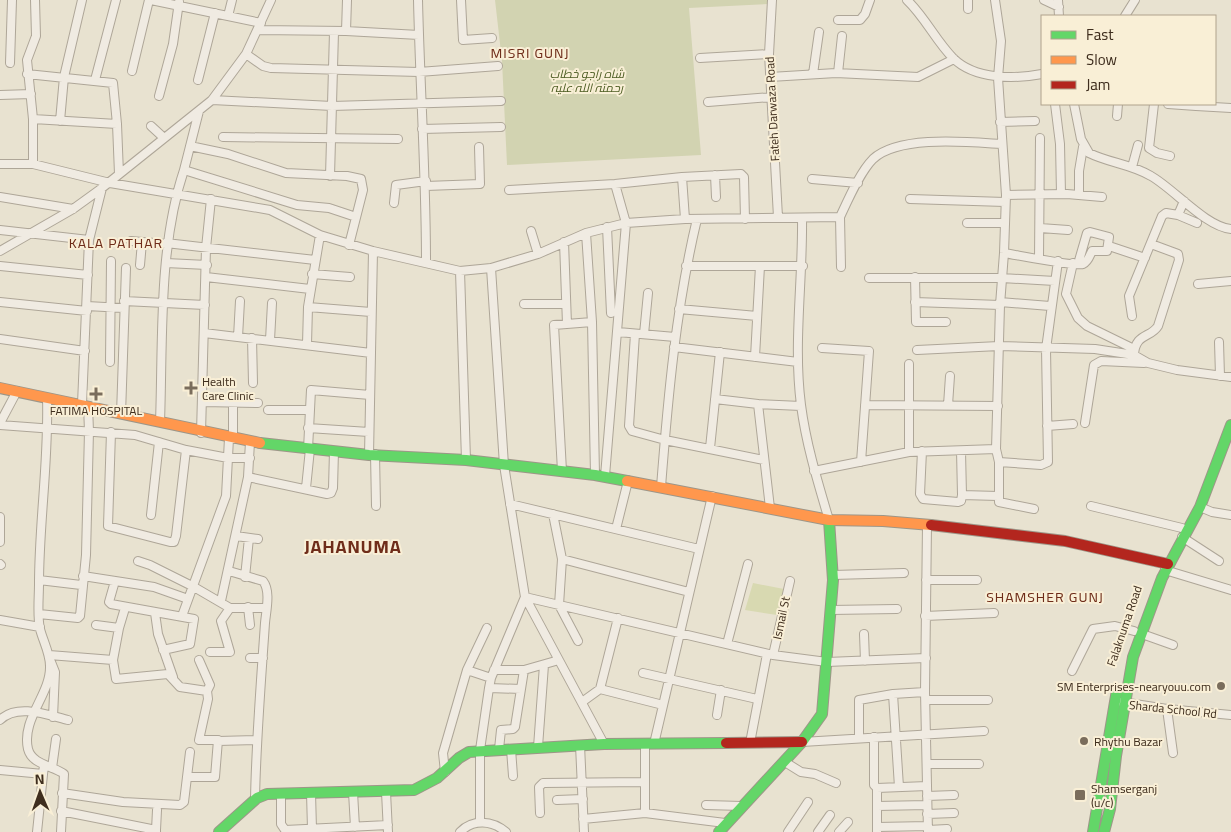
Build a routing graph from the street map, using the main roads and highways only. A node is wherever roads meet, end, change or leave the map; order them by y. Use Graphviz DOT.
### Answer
graph roads {
  1 [pos="0,388"];
  2 [pos="1231,425"];
  3 [pos="1212,472"];
  4 [pos="829,520"];
  5 [pos="1182,533"];
  6 [pos="1165,565"];
  7 [pos="1120,702"];
  8 [pos="802,742"];
  9 [pos="219,832"];
  10 [pos="719,832"];
  11 [pos="1093,832"];
  12 [pos="1104,832"];
  1 -- 4 [label="main road"];
  2 -- 3 [label="main road, Falaknuma Road"];
  3 -- 5 [label="main road, Falaknuma Road"];
  3 -- 5 [label="main road, Falaknuma Road"];
  4 -- 6 [label="main road"];
  4 -- 8 [label="main road"];
  5 -- 6 [label="main road, Falaknuma Road"];
  6 -- 7 [label="main road, Falaknuma Road"];
  7 -- 11 [label="main road, Falaknuma Road"];
  7 -- 12 [label="main road, Falaknuma Road"];
  8 -- 9 [label="main road"];
  8 -- 10 [label="main road"];
}
